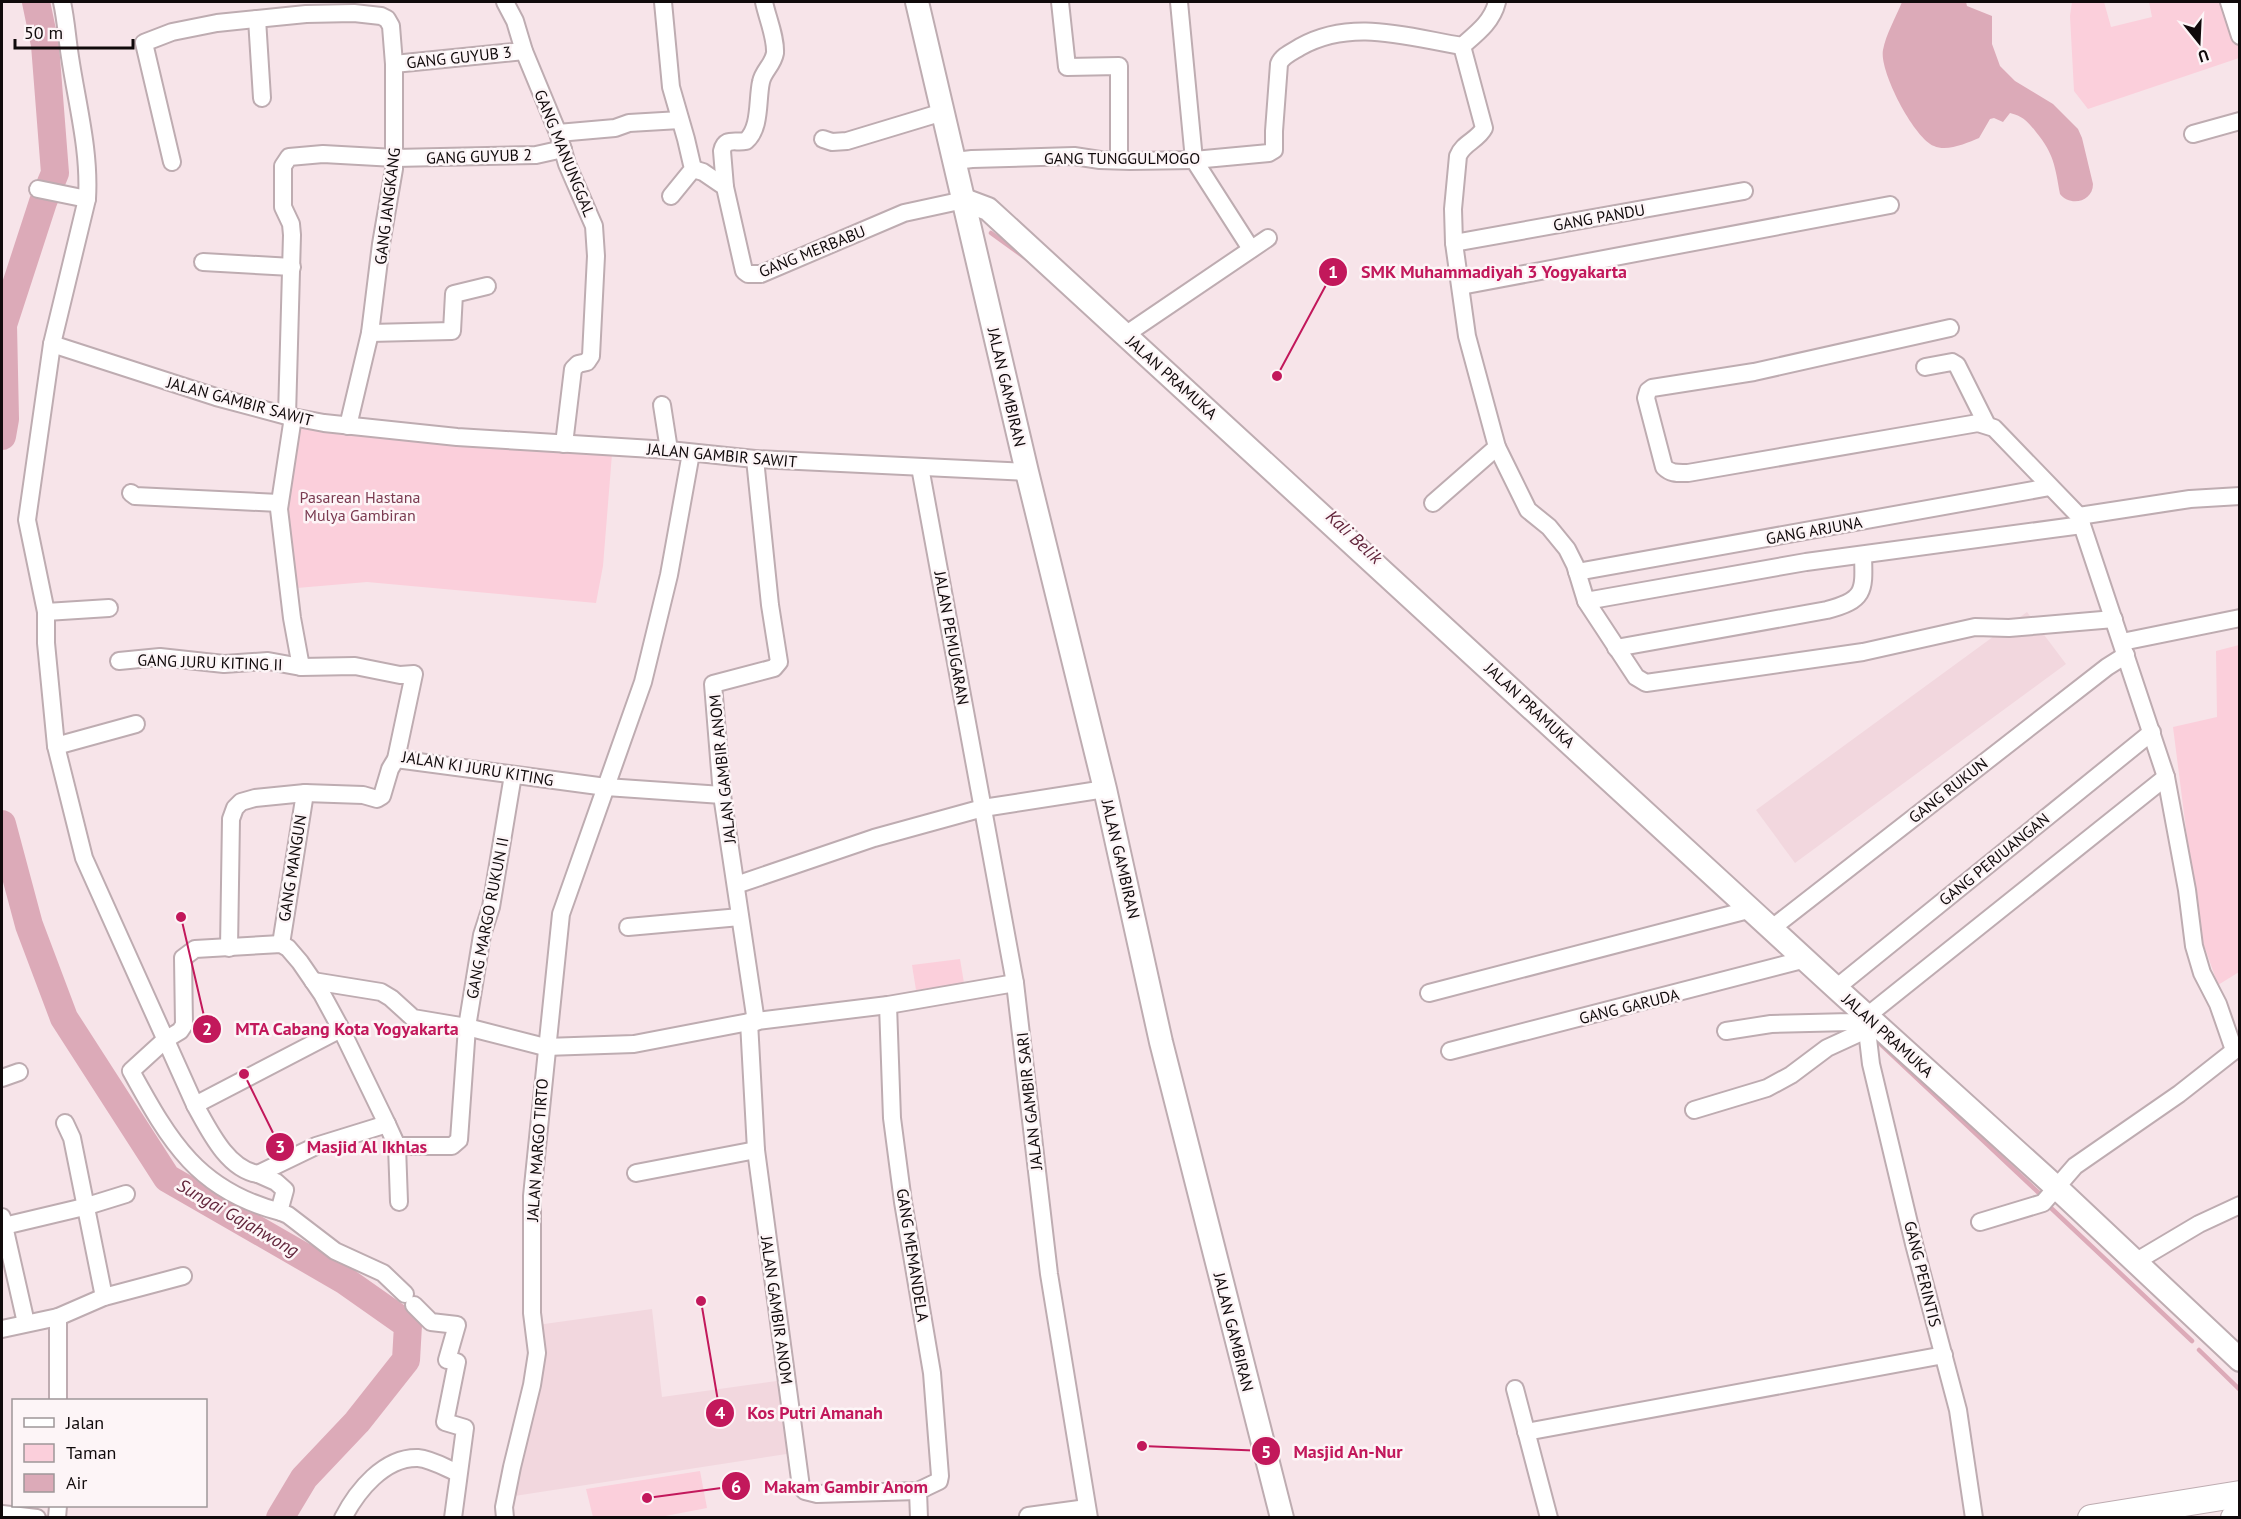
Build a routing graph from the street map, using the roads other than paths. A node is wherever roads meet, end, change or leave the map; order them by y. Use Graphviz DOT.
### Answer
graph roads {
  1 [pos="62,2"];
  2 [pos="505,2"];
  3 [pos="663,2"];
  4 [pos="764,2"];
  5 [pos="917,2"];
  6 [pos="1060,2"];
  7 [pos="1179,2"];
  8 [pos="1497,2"];
  9 [pos="2229,2"];
  10 [pos="354,7"];
  11 [pos="257,19"];
  12 [pos="2240,36"];
  13 [pos="1462,46"];
  14 [pos="524,51"];
  15 [pos="394,64"];
  16 [pos="262,98"];
  17 [pos="943,112"];
  18 [pos="680,120"];
  19 [pos="2240,121"];
  20 [pos="2193,134"];
  21 [pos="823,139"];
  22 [pos="560,141"];
  23 [pos="395,158"];
  24 [pos="1119,160"];
  25 [pos="1194,160"];
  26 [pos="955,161"];
  27 [pos="172,162"];
  28 [pos="693,169"];
  29 [pos="725,187"];
  30 [pos="40,189"];
  31 [pos="1744,191"];
  32 [pos="671,196"];
  33 [pos="85,199"];
  34 [pos="964,200"];
  35 [pos="1890,205"];
  36 [pos="1268,237"];
  37 [pos="1454,243"];
  38 [pos="1251,249"];
  39 [pos="203,262"];
  40 [pos="292,267"];
  41 [pos="487,286"];
  42 [pos="1461,286"];
  43 [pos="1950,328"];
  44 [pos="370,333"];
  45 [pos="1125,335"];
  46 [pos="52,344"];
  47 [pos="1925,367"];
  48 [pos="662,405"];
  49 [pos="290,417"];
  50 [pos="1987,424"];
  51 [pos="348,426"];
  52 [pos="564,444"];
  53 [pos="1497,447"];
  54 [pos="669,450"];
  55 [pos="691,453"];
  56 [pos="755,459"];
  57 [pos="920,467"];
  58 [pos="1027,472"];
  59 [pos="2050,487"];
  60 [pos="131,493"];
  61 [pos="2240,496"];
  62 [pos="1433,503"];
  63 [pos="279,504"];
  64 [pos="2080,521"];
  65 [pos="1863,555"];
  66 [pos="1577,572"];
  67 [pos="1586,601"];
  68 [pos="109,608"];
  69 [pos="46,612"];
  70 [pos="2240,618"];
  71 [pos="2114,619"];
  72 [pos="1616,648"];
  73 [pos="2124,649"];
  74 [pos="119,661"];
  75 [pos="301,667"];
  76 [pos="136,724"];
  77 [pos="2152,732"];
  78 [pos="56,746"];
  79 [pos="396,759"];
  80 [pos="513,775"];
  81 [pos="2166,777"];
  82 [pos="606,787"];
  83 [pos="1105,789"];
  84 [pos="305,793"];
  85 [pos="722,795"];
  86 [pos="983,808"];
  87 [pos="736,885"];
  88 [pos="1752,909"];
  89 [pos="740,917"];
  90 [pos="628,927"];
  91 [pos="1772,928"];
  92 [pos="281,944"];
  93 [pos="229,948"];
  94 [pos="1806,959"];
  95 [pos="313,981"];
  96 [pos="1015,983"];
  97 [pos="1836,988"];
  98 [pos="1429,993"];
  99 [pos="888,1005"];
  100 [pos="753,1022"];
  101 [pos="1864,1025"];
  102 [pos="467,1027"];
  103 [pos="341,1029"];
  104 [pos="1726,1031"];
  105 [pos="165,1040"];
  106 [pos="545,1047"];
  107 [pos="2237,1048"];
  108 [pos="1450,1051"];
  109 [pos="19,1072"];
  110 [pos="2,1078"];
  111 [pos="195,1105"];
  112 [pos="1695,1110"];
  113 [pos="66,1123"];
  114 [pos="387,1124"];
  115 [pos="397,1146"];
  116 [pos="756,1150"];
  117 [pos="636,1173"];
  118 [pos="258,1174"];
  119 [pos="2057,1188"];
  120 [pos="126,1194"];
  121 [pos="399,1202"];
  122 [pos="2240,1205"];
  123 [pos="84,1207"];
  124 [pos="281,1212"];
  125 [pos="3,1221"];
  126 [pos="1980,1222"];
  127 [pos="5,1245"];
  128 [pos="2135,1262"];
  129 [pos="183,1275"];
  130 [pos="104,1297"];
  131 [pos="58,1317"];
  132 [pos="26,1323"];
  133 [pos="2,1329"];
  134 [pos="1944,1355"];
  135 [pos="2240,1360"];
  136 [pos="1515,1389"];
  137 [pos="58,1399"];
  138 [pos="1526,1432"];
  139 [pos="458,1473"];
  140 [pos="918,1491"];
  141 [pos="2240,1494"];
  142 [pos="1088,1513"];
  143 [pos="2,1514"];
  144 [pos="1028,1516"];
  145 [pos="2240,1517"];
  146 [pos="37,1518"];
  147 [pos="343,1518"];
  148 [pos="453,1518"];
  149 [pos="505,1518"];
  150 [pos="919,1518"];
  151 [pos="1282,1518"];
  152 [pos="1549,1518"];
  153 [pos="1974,1518"];
  154 [pos="2091,1518"];
  155 [pos="2234,1518"];
  1 -- 33 [label="street"];
  2 -- 14 [label="street, GANG MANUNGGAL"];
  3 -- 18 [label="street"];
  4 -- 29 [label="street"];
  5 -- 17 [label="main road"];
  6 -- 24 [label="street"];
  7 -- 25 [label="street"];
  8 -- 13 [label="street"];
  9 -- 12 [label="street"];
  10 -- 11 [label="street"];
  10 -- 15 [label="street, GANG JANGKANG"];
  11 -- 16 [label="street"];
  11 -- 27 [label="street"];
  13 -- 25 [label="street, GANG TUNGGULMOGO"];
  13 -- 37 [label="street"];
  14 -- 15 [label="street, GANG GUYUB 3"];
  14 -- 22 [label="street, GANG MANUNGGAL"];
  15 -- 23 [label="street, GANG JANGKANG"];
  17 -- 21 [label="street"];
  17 -- 26 [label="main road"];
  18 -- 22 [label="street, GANG GUYUB 2"];
  18 -- 28 [label="street"];
  19 -- 20 [label="street"];
  22 -- 23 [label="street, GANG GUYUB 2"];
  22 -- 52 [label="street, GANG MANUNGGAL"];
  23 -- 40 [label="street"];
  23 -- 44 [label="street, GANG JANGKANG"];
  24 -- 25 [label="street, GANG TUNGGULMOGO"];
  24 -- 26 [label="street, GANG TUNGGULMOGO"];
  25 -- 38 [label="street"];
  26 -- 34 [label="main road"];
  28 -- 29 [label="street"];
  28 -- 32 [label="street"];
  29 -- 34 [label="street, GANG MERBABU"];
  30 -- 33 [label="street"];
  31 -- 37 [label="street, GANG PANDU"];
  33 -- 46 [label="street"];
  34 -- 45 [label="main road, JALAN PRAMUKA"];
  34 -- 58 [label="main road, JALAN GAMBIRAN"];
  35 -- 42 [label="street"];
  36 -- 38 [label="street"];
  37 -- 42 [label="street"];
  38 -- 45 [label="street"];
  39 -- 40 [label="street"];
  40 -- 49 [label="street"];
  41 -- 44 [label="street"];
  42 -- 53 [label="street"];
  43 -- 50 [label="street"];
  44 -- 51 [label="street, GANG JANGKANG"];
  45 -- 88 [label="main road, JALAN PRAMUKA"];
  46 -- 49 [label="street, JALAN GAMBIR SAWIT"];
  46 -- 69 [label="street"];
  47 -- 50 [label="street"];
  48 -- 54 [label="street"];
  49 -- 51 [label="street, JALAN GAMBIR SAWIT"];
  49 -- 63 [label="street"];
  50 -- 59 [label="street"];
  51 -- 52 [label="street, JALAN GAMBIR SAWIT"];
  52 -- 54 [label="street, JALAN GAMBIR SAWIT"];
  53 -- 62 [label="street"];
  53 -- 66 [label="street"];
  54 -- 55 [label="street, JALAN GAMBIR SAWIT"];
  55 -- 56 [label="street, JALAN GAMBIR SAWIT"];
  55 -- 82 [label="street, JALAN MARGO TIRTO"];
  56 -- 57 [label="street, JALAN GAMBIR SAWIT"];
  56 -- 85 [label="street, JALAN GAMBIR ANOM"];
  57 -- 58 [label="street, JALAN GAMBIR SAWIT"];
  57 -- 86 [label="street, JALAN PEMUGARAN"];
  58 -- 83 [label="main road, JALAN GAMBIRAN"];
  59 -- 64 [label="street"];
  59 -- 66 [label="street, GANG ARJUNA"];
  60 -- 63 [label="street"];
  61 -- 64 [label="street"];
  63 -- 75 [label="street"];
  64 -- 65 [label="street"];
  64 -- 71 [label="street"];
  65 -- 67 [label="street"];
  65 -- 72 [label="street"];
  66 -- 67 [label="street"];
  67 -- 72 [label="street"];
  68 -- 69 [label="street"];
  69 -- 78 [label="street"];
  70 -- 73 [label="street"];
  71 -- 72 [label="street"];
  71 -- 73 [label="street"];
  73 -- 77 [label="street"];
  73 -- 91 [label="street, GANG RUKUN"];
  74 -- 75 [label="street, GANG JURU KITING II"];
  75 -- 79 [label="street, JALAN KI JURU KITING"];
  76 -- 78 [label="street"];
  77 -- 81 [label="street"];
  77 -- 97 [label="street, GANG PERJUANGAN"];
  78 -- 105 [label="street"];
  79 -- 80 [label="street, JALAN KI JURU KITING"];
  79 -- 84 [label="street"];
  80 -- 82 [label="street, JALAN KI JURU KITING"];
  80 -- 102 [label="street, GANG MARGO RUKUN II"];
  81 -- 101 [label="street"];
  81 -- 107 [label="street"];
  82 -- 85 [label="street, JALAN KI JURU KITING"];
  82 -- 106 [label="street, JALAN MARGO TIRTO"];
  83 -- 86 [label="street"];
  83 -- 151 [label="main road, JALAN GAMBIRAN"];
  84 -- 92 [label="street, GANG MANGUN"];
  84 -- 93 [label="street"];
  85 -- 87 [label="street, JALAN GAMBIR ANOM"];
  86 -- 87 [label="street"];
  86 -- 96 [label="street, JALAN GAMBIR SARI"];
  87 -- 89 [label="street, JALAN GAMBIR ANOM"];
  88 -- 91 [label="main road, JALAN PRAMUKA"];
  88 -- 98 [label="street"];
  89 -- 90 [label="street"];
  89 -- 100 [label="street, JALAN GAMBIR ANOM"];
  91 -- 94 [label="main road, JALAN PRAMUKA"];
  92 -- 93 [label="street"];
  92 -- 95 [label="street"];
  93 -- 105 [label="street"];
  94 -- 97 [label="main road, JALAN PRAMUKA"];
  94 -- 108 [label="street, GANG GARUDA"];
  95 -- 102 [label="street"];
  95 -- 103 [label="street"];
  96 -- 99 [label="street"];
  96 -- 142 [label="street, JALAN GAMBIR SARI"];
  97 -- 101 [label="main road, JALAN PRAMUKA"];
  99 -- 100 [label="street"];
  99 -- 140 [label="street, GANG MEMANDELA"];
  100 -- 106 [label="street"];
  100 -- 116 [label="street, JALAN GAMBIR ANOM"];
  101 -- 104 [label="street"];
  101 -- 112 [label="street"];
  101 -- 119 [label="main road, JALAN PRAMUKA"];
  101 -- 134 [label="street, GANG PERINTIS"];
  102 -- 106 [label="street"];
  102 -- 115 [label="street, GANG MARGO RUKUN II"];
  103 -- 111 [label="street"];
  103 -- 114 [label="street"];
  105 -- 111 [label="street"];
  105 -- 124 [label="street"];
  106 -- 149 [label="street, JALAN MARGO TIRTO"];
  107 -- 119 [label="street"];
  109 -- 110 [label="street"];
  111 -- 118 [label="street"];
  113 -- 123 [label="street"];
  114 -- 115 [label="street"];
  114 -- 118 [label="street"];
  115 -- 121 [label="street"];
  116 -- 117 [label="street"];
  116 -- 140 [label="street, JALAN GAMBIR ANOM"];
  118 -- 124 [label="street"];
  119 -- 126 [label="street"];
  119 -- 128 [label="main road, JALAN PRAMUKA"];
  120 -- 123 [label="street"];
  122 -- 128 [label="street"];
  123 -- 125 [label="street"];
  123 -- 130 [label="street"];
  124 -- 139 [label="street"];
  125 -- 127 [label="street"];
  127 -- 132 [label="street"];
  128 -- 135 [label="main road, JALAN PRAMUKA"];
  129 -- 130 [label="street"];
  130 -- 131 [label="street"];
  131 -- 132 [label="street"];
  131 -- 137 [label="street"];
  132 -- 133 [label="street"];
  134 -- 138 [label="street"];
  134 -- 153 [label="street, GANG PERINTIS"];
  136 -- 138 [label="street"];
  138 -- 152 [label="street"];
  139 -- 147 [label="street"];
  139 -- 148 [label="street"];
  140 -- 150 [label="street"];
  141 -- 154 [label="main road"];
  142 -- 144 [label="street"];
  143 -- 146 [label="street"];
  145 -- 155 [label="main road"];
}
